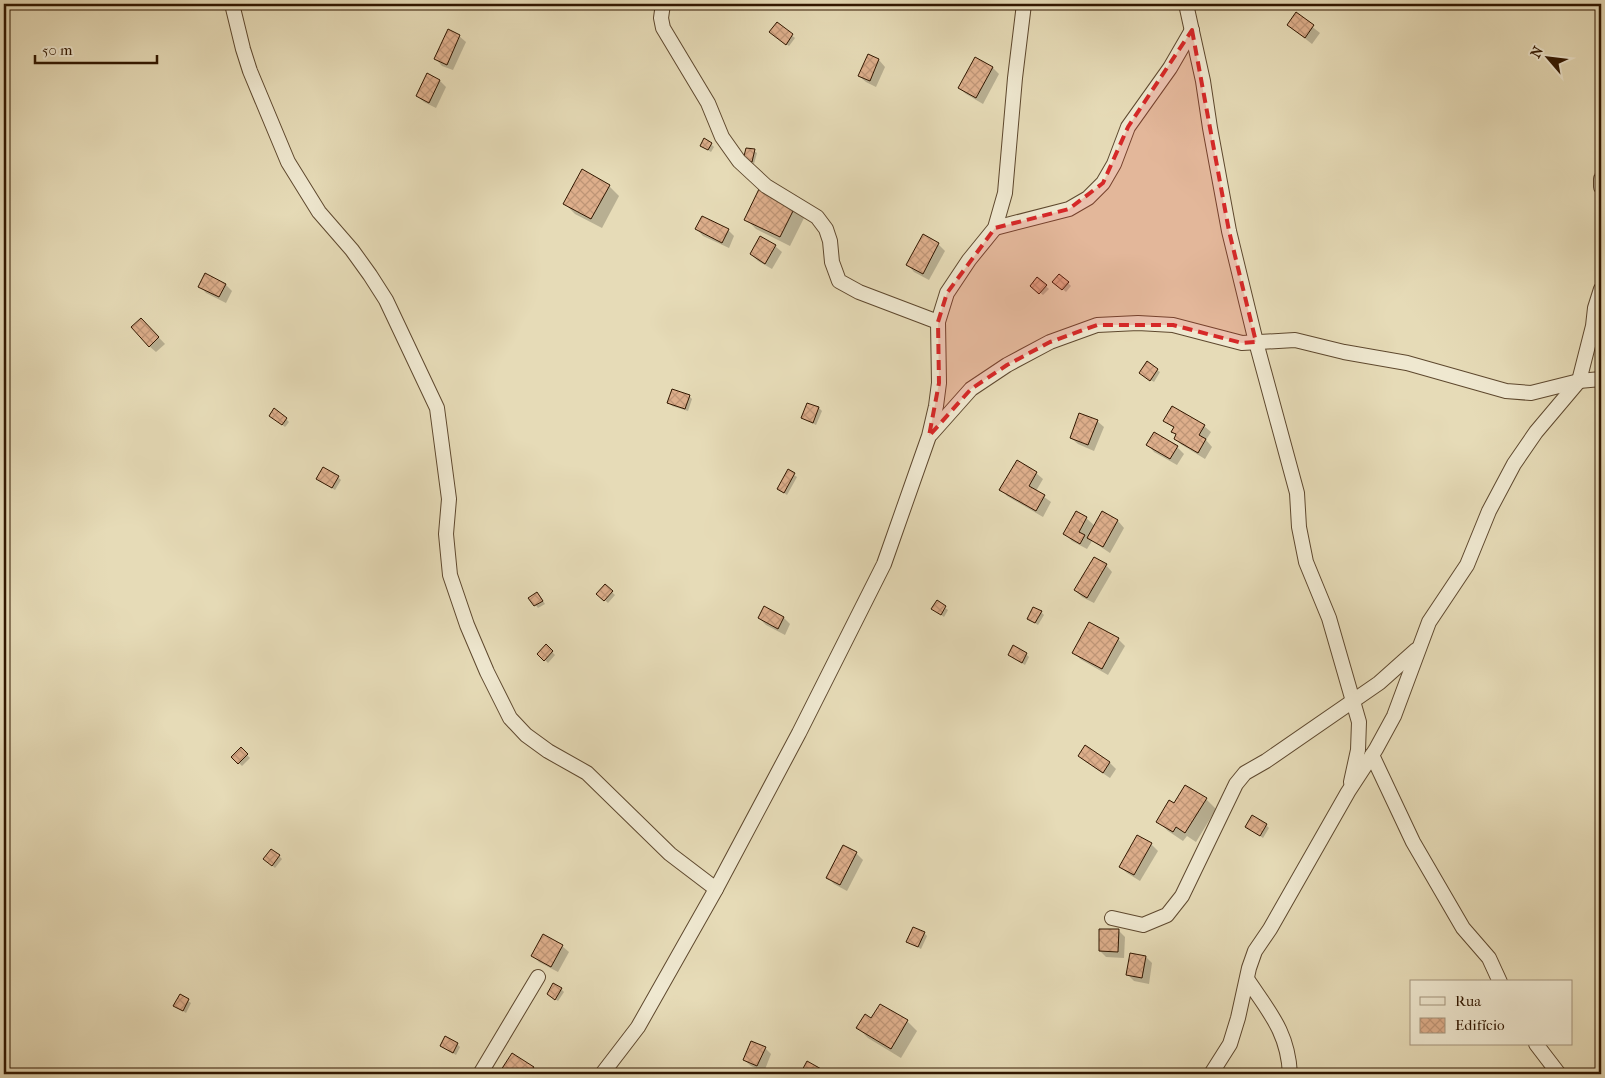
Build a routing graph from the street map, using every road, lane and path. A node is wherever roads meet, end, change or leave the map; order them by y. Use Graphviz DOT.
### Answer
graph roads {
  1 [pos="232,4"];
  2 [pos="663,4"];
  3 [pos="1024,4"];
  4 [pos="1186,4"];
  5 [pos="1192,30"];
  6 [pos="1601,179"];
  7 [pos="1601,187"];
  8 [pos="995,228"];
  9 [pos="1601,289"];
  10 [pos="938,322"];
  11 [pos="1256,342"];
  12 [pos="1601,379"];
  13 [pos="1579,381"];
  14 [pos="928,436"];
  15 [pos="1418,648"];
  16 [pos="1354,701"];
  17 [pos="1372,755"];
  18 [pos="1348,792"];
  19 [pos="716,889"];
  20 [pos="1112,918"];
  21 [pos="538,977"];
  22 [pos="1246,979"];
  23 [pos="1499,980"];
  24 [pos="1538,1046"];
  25 [pos="480,1074"];
  26 [pos="602,1074"];
  27 [pos="1211,1074"];
  28 [pos="1290,1074"];
  29 [pos="1559,1074"];
  1 -- 19 [label="street"];
  2 -- 10 [label="street"];
  3 -- 8 [label="street"];
  4 -- 5 [label="street"];
  5 -- 8 [label="street"];
  5 -- 11 [label="street"];
  6 -- 7 [label="street"];
  8 -- 10 [label="street"];
  9 -- 13 [label="street"];
  10 -- 14 [label="street"];
  11 -- 13 [label="street"];
  11 -- 14 [label="street"];
  11 -- 16 [label="street"];
  12 -- 13 [label="street"];
  13 -- 15 [label="street"];
  14 -- 19 [label="street"];
  15 -- 16 [label="street"];
  15 -- 17 [label="street"];
  16 -- 18 [label="street"];
  16 -- 20 [label="street"];
  17 -- 18 [label="street"];
  17 -- 23 [label="street"];
  18 -- 22 [label="street"];
  19 -- 26 [label="street"];
  21 -- 25 [label="street"];
  22 -- 27 [label="street"];
  22 -- 28 [label="street"];
  24 -- 29 [label="street"];
}
